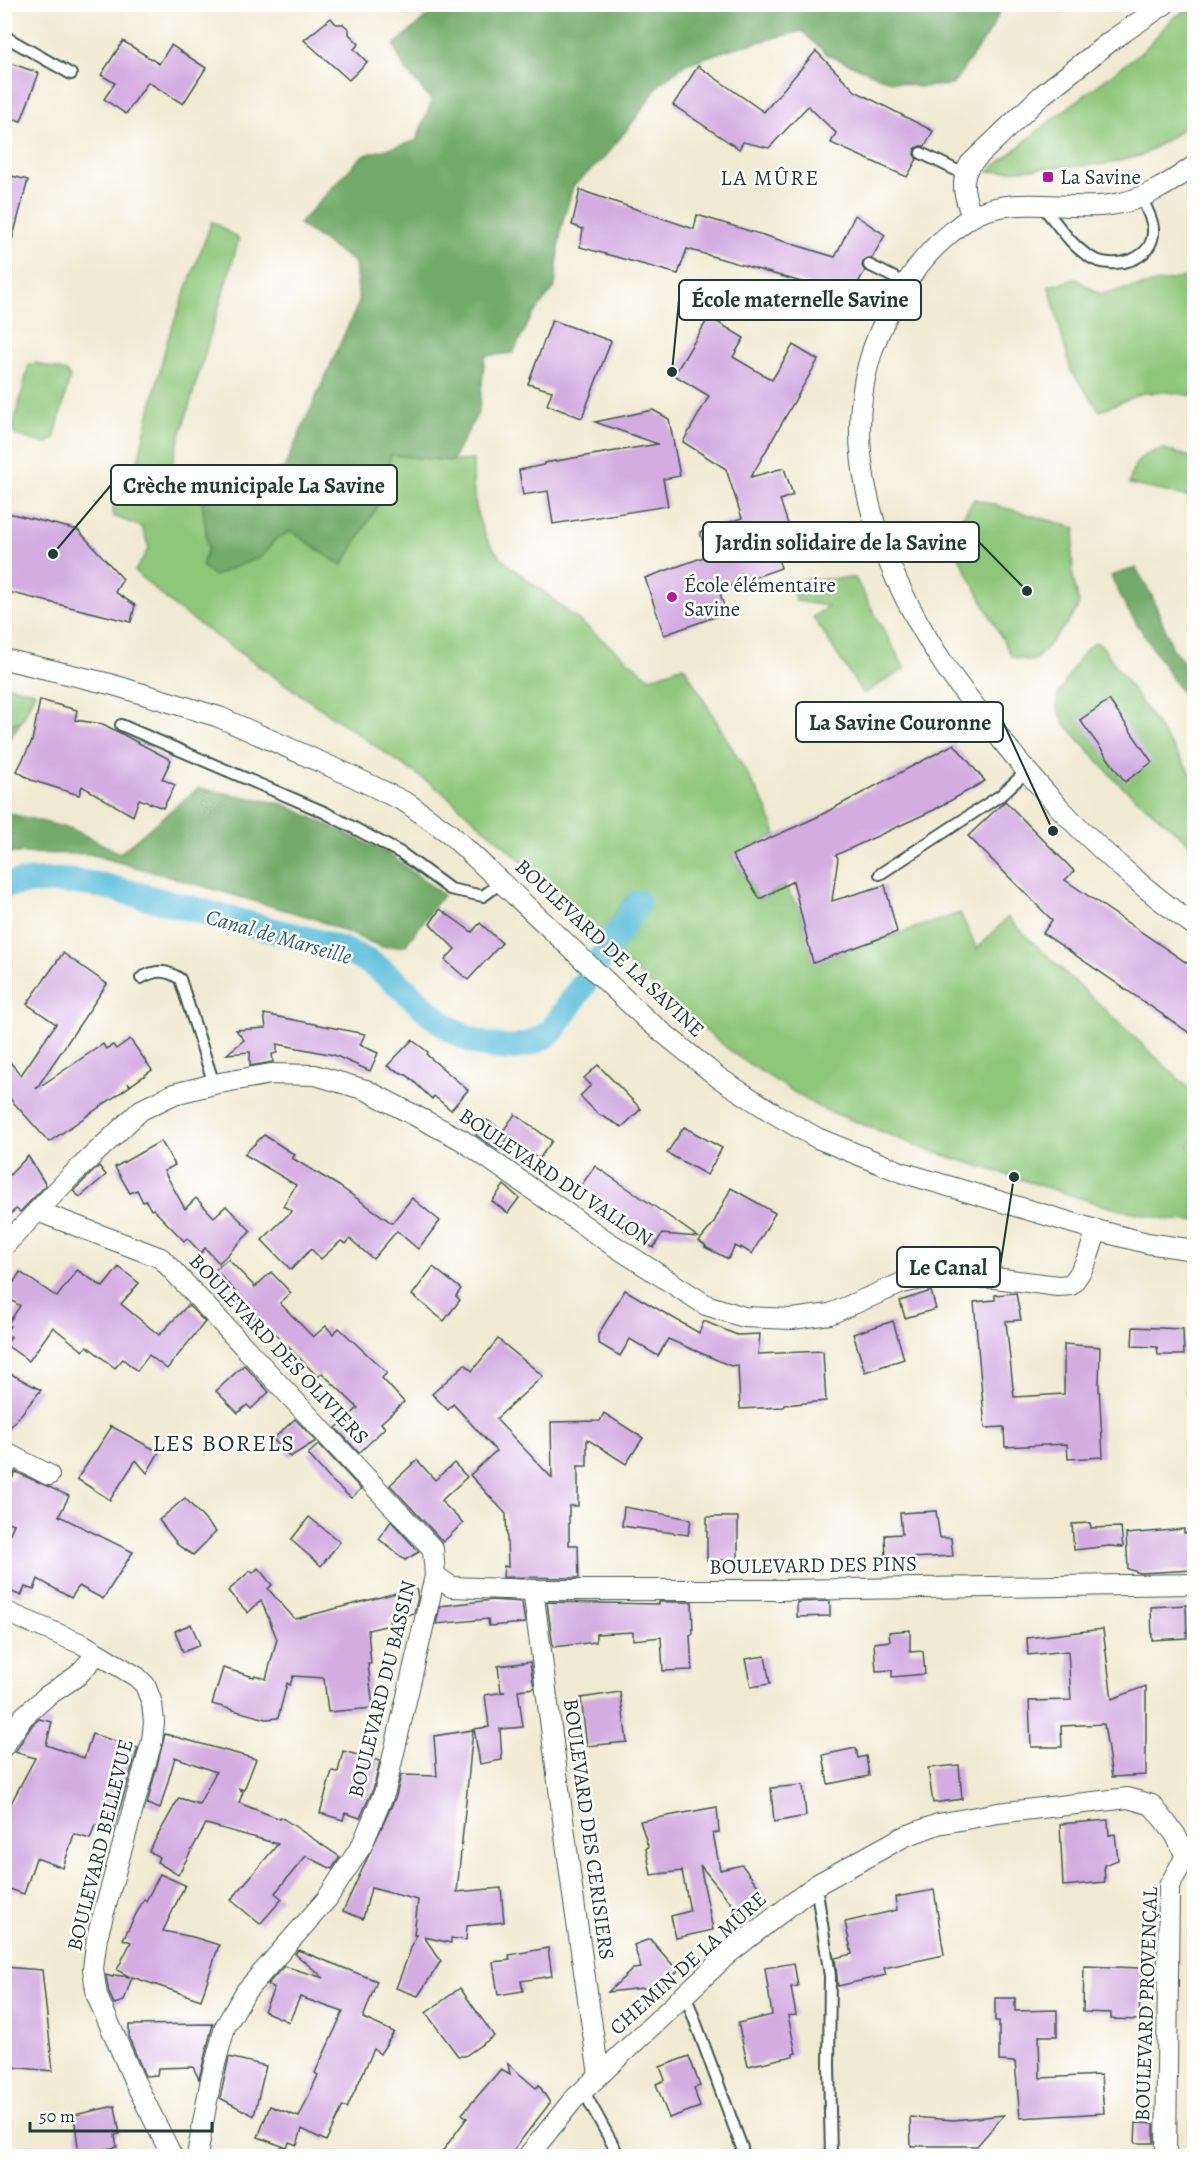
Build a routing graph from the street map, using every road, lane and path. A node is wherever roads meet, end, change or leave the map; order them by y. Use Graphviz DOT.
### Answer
graph roads {
  1 [pos="1165,4"];
  2 [pos="4,36"];
  3 [pos="71,74"];
  4 [pos="921,153"];
  5 [pos="1194,166"];
  6 [pos="964,174"];
  7 [pos="1142,198"];
  8 [pos="1042,206"];
  9 [pos="972,217"];
  10 [pos="868,265"];
  11 [pos="905,283"];
  12 [pos="4,659"];
  13 [pos="121,725"];
  14 [pos="1026,772"];
  15 [pos="880,874"];
  16 [pos="502,882"];
  17 [pos="1194,926"];
  18 [pos="141,978"];
  19 [pos="214,1084"];
  20 [pos="38,1211"];
  21 [pos="1096,1230"];
  22 [pos="4,1246"];
  23 [pos="1194,1250"];
  24 [pos="4,1470"];
  25 [pos="49,1475"];
  26 [pos="435,1576"];
  27 [pos="1194,1584"];
  28 [pos="533,1590"];
  29 [pos="4,1611"];
  30 [pos="98,1654"];
  31 [pos="4,1746"];
  32 [pos="1190,1858"];
  33 [pos="816,1885"];
  34 [pos="685,1994"];
  35 [pos="599,2075"];
  36 [pos="584,2090"];
  37 [pos="172,2157"];
  38 [pos="197,2157"];
  39 [pos="528,2157"];
  40 [pos="619,2157"];
  41 [pos="743,2157"];
  42 [pos="831,2157"];
  43 [pos="1166,2157"];
  1 -- 6 [label="street"];
  2 -- 3 [label="lane"];
  4 -- 6 [label="lane"];
  5 -- 7 [label="street"];
  6 -- 9 [label="street"];
  7 -- 8 [label="street"];
  7 -- 8 [label="lane"];
  8 -- 9 [label="street"];
  9 -- 11 [label="street"];
  10 -- 11 [label="lane"];
  11 -- 14 [label="street"];
  12 -- 16 [label="street, BOULEVARD DE LA SAVINE"];
  13 -- 16 [label="lane"];
  14 -- 15 [label="lane"];
  14 -- 17 [label="street"];
  16 -- 21 [label="street, BOULEVARD DE LA SAVINE"];
  18 -- 19 [label="lane"];
  19 -- 20 [label="street, BOULEVARD DU VALLON"];
  19 -- 21 [label="street, BOULEVARD DU VALLON"];
  20 -- 22 [label="street, BOULEVARD DU VALLON"];
  20 -- 26 [label="street, BOULEVARD DES OLIVIERS"];
  21 -- 23 [label="street, BOULEVARD DE LA SAVINE"];
  24 -- 25 [label="street"];
  26 -- 28 [label="street, BOULEVARD DES PINS"];
  26 -- 38 [label="street, BOULEVARD DU BASSIN"];
  27 -- 28 [label="street, BOULEVARD DES PINS"];
  28 -- 35 [label="street, BOULEVARD DES CERISIERS"];
  29 -- 30 [label="street"];
  30 -- 31 [label="street"];
  30 -- 37 [label="street, BOULEVARD BELLEVUE"];
  32 -- 33 [label="street, CHEMIN DE LA MÛRE"];
  32 -- 43 [label="street, BOULEVARD PROVENÇAL"];
  33 -- 34 [label="street, CHEMIN DE LA MÛRE"];
  33 -- 42 [label="lane"];
  34 -- 35 [label="street, CHEMIN DE LA MÛRE"];
  34 -- 41 [label="lane"];
  35 -- 36 [label="street, CHEMIN DE LA MÛRE"];
  36 -- 39 [label="street, CHEMIN DE LA MÛRE"];
  36 -- 40 [label="lane"];
}
